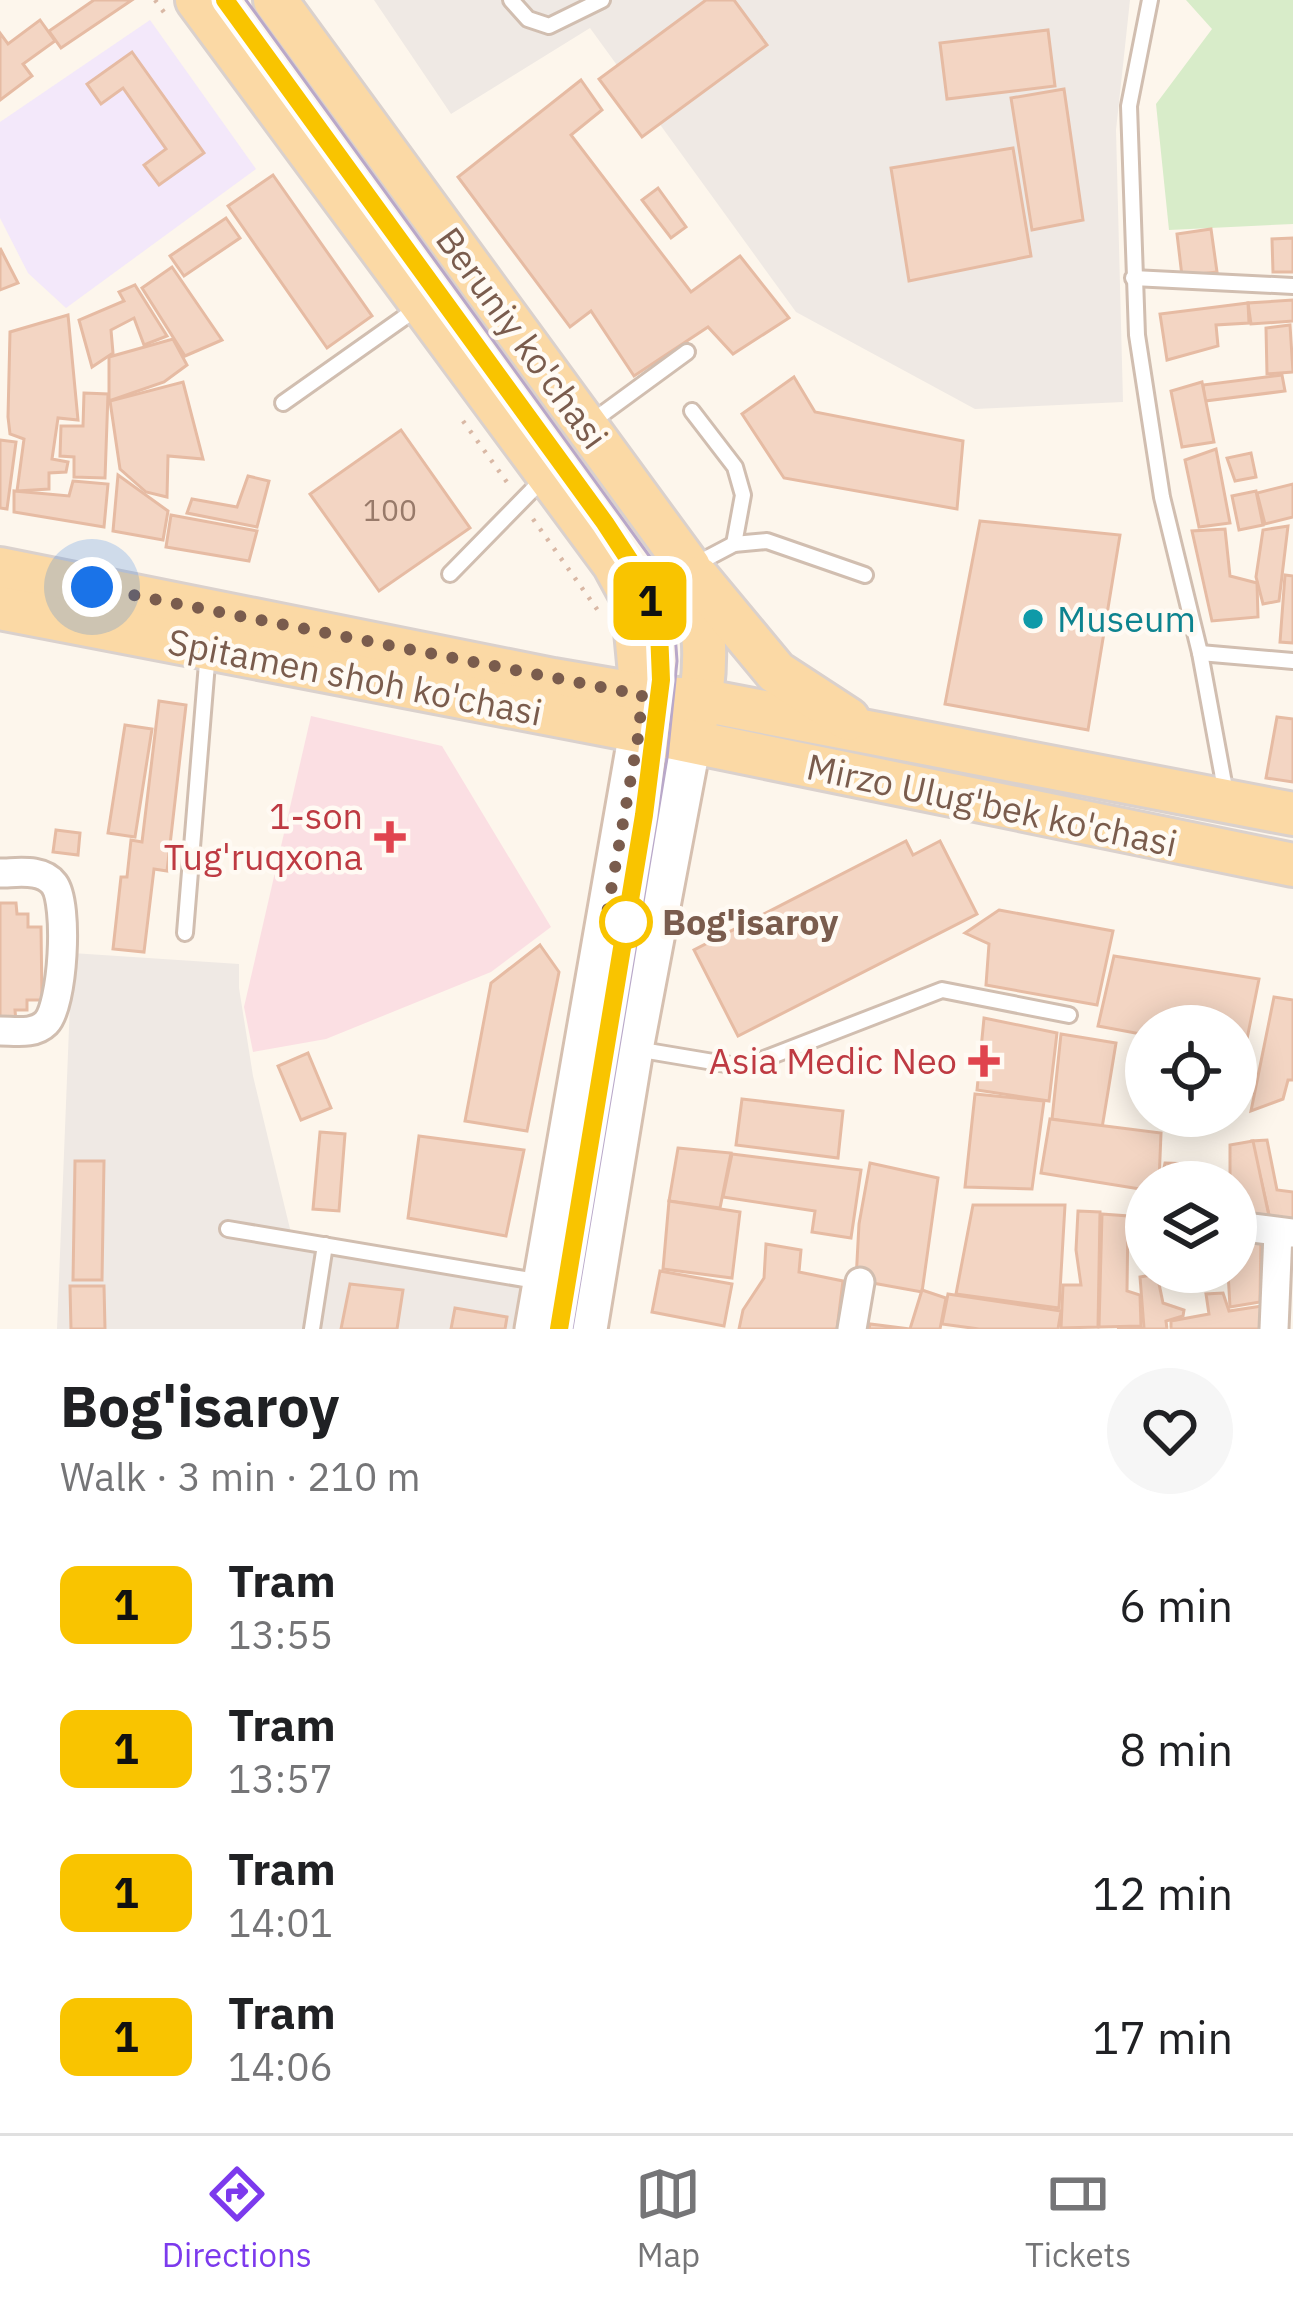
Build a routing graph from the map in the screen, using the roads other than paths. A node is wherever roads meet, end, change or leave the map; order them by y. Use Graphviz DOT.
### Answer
graph roads {
  1 [pos="197,0"];
  2 [pos="275,0"];
  3 [pos="511,0"];
  4 [pos="602,0"];
  5 [pos="1150,0"];
  6 [pos="1133,278"];
  7 [pos="1293,286"];
  8 [pos="422,304"];
  9 [pos="687,352"];
  10 [pos="283,403"];
  11 [pos="692,411"];
  12 [pos="586,426"];
  13 [pos="548,475"];
  14 [pos="734,544"];
  15 [pos="689,567"];
  16 [pos="0,568"];
  17 [pos="450,574"];
  18 [pos="866,575"];
  19 [pos="0,608"];
  20 [pos="208,649"];
  21 [pos="1200,653"];
  22 [pos="1293,661"];
  23 [pos="701,700"];
  24 [pos="640,713"];
  25 [pos="876,733"];
  26 [pos="691,742"];
  27 [pos="1228,802"];
  28 [pos="1293,814"];
  29 [pos="1293,865"];
  30 [pos="0,873"];
  31 [pos="185,933"];
  32 [pos="1069,1015"];
  33 [pos="0,1031"];
  34 [pos="633,1049"];
  35 [pos="228,1229"];
  36 [pos="1285,1233"];
  37 [pos="325,1245"];
  38 [pos="542,1282"];
  39 [pos="860,1282"];
  40 [pos="312,1329"];
  41 [pos="535,1329"];
  42 [pos="587,1329"];
  43 [pos="852,1329"];
  44 [pos="1274,1329"];
  1 -- 8 [label="main road, Beruniy ko'chasi"];
  2 -- 12 [label="main road, Beruniy ko'chasi"];
  3 -- 4 [label="lane"];
  5 -- 6 [label="lane"];
  6 -- 7 [label="lane"];
  6 -- 21 [label="lane"];
  8 -- 10 [label="lane"];
  8 -- 13 [label="main road, Beruniy ko'chasi"];
  9 -- 12 [label="lane"];
  11 -- 14 [label="lane"];
  12 -- 15 [label="main road, Beruniy ko'chasi"];
  13 -- 17 [label="lane"];
  13 -- 24 [label="main road, Beruniy ko'chasi"];
  14 -- 15 [label="lane"];
  14 -- 18 [label="lane"];
  15 -- 23 [label="main road, Beruniy ko'chasi"];
  15 -- 25 [label="main road"];
  16 -- 24 [label="main road, Spitamen shoh ko'chasi"];
  19 -- 20 [label="main road, Spitamen shoh ko'chasi"];
  20 -- 24 [label="main road, Spitamen shoh ko'chasi"];
  20 -- 31 [label="lane"];
  21 -- 22 [label="lane"];
  21 -- 27 [label="lane"];
  23 -- 24 [label="main road, Mirzo Ulug'bek ko'chasi"];
  23 -- 25 [label="main road, Mirzo Ulug'bek ko'chasi"];
  23 -- 26 [label="main road, Beruniy ko'chasi"];
  24 -- 26 [label="main road, Mirzo Ulug'bek ko'chasi"];
  24 -- 38 [label="main road"];
  25 -- 27 [label="main road, Mirzo Ulug'bek ko'chasi"];
  26 -- 29 [label="main road, Mirzo Ulug'bek ko'chasi"];
  26 -- 34 [label="main road"];
  27 -- 28 [label="main road, Mirzo Ulug'bek ko'chasi"];
  30 -- 33 [label="street"];
  32 -- 34 [label="lane"];
  34 -- 42 [label="main road"];
  35 -- 37 [label="lane"];
  36 -- 44 [label="street"];
  37 -- 38 [label="lane"];
  37 -- 40 [label="lane"];
  38 -- 41 [label="main road"];
  39 -- 43 [label="street"];
}
